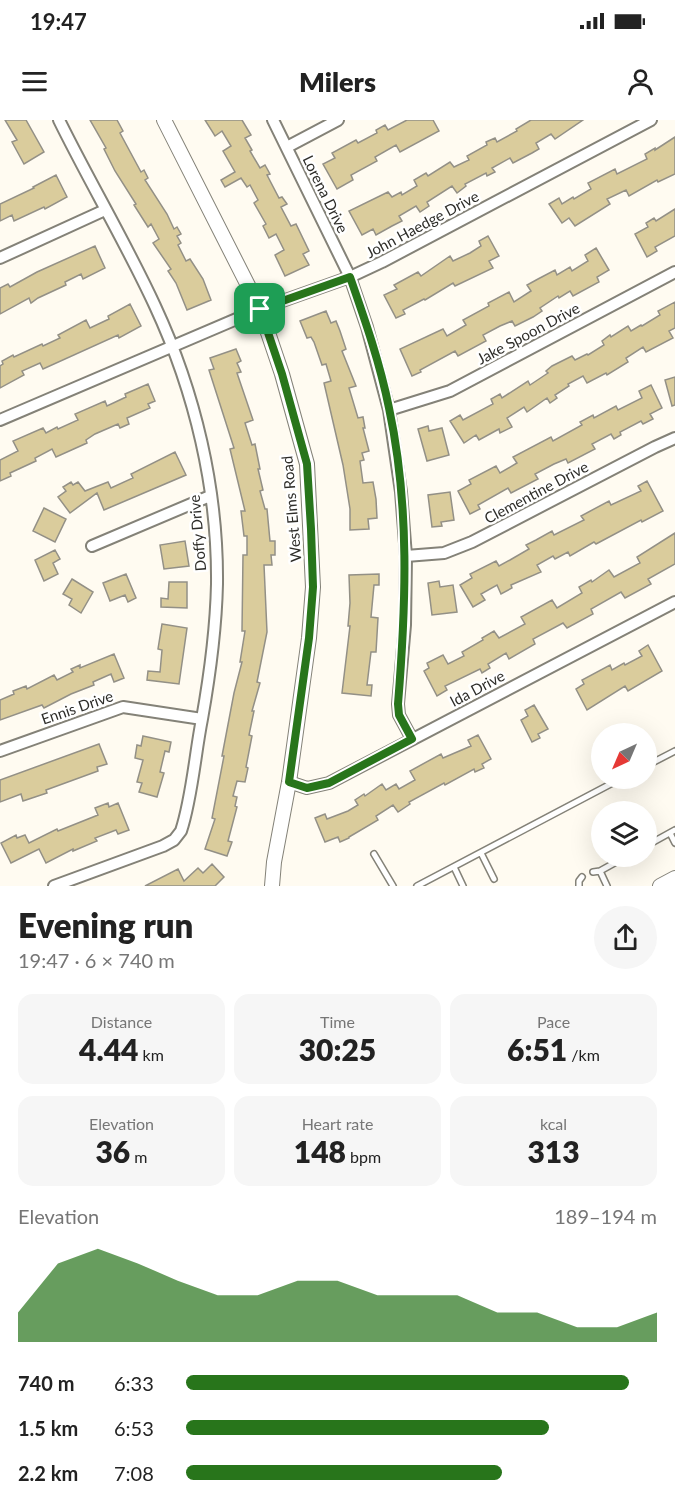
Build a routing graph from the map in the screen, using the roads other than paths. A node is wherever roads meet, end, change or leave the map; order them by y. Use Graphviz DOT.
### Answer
graph roads {
  1 [pos="59,120"];
  2 [pos="164,120"];
  3 [pos="273,120"];
  4 [pos="338,120"];
  5 [pos="651,120"];
  6 [pos="287,147"];
  7 [pos="105,210"];
  8 [pos="0,258"];
  9 [pos="675,272"];
  10 [pos="350,277"];
  11 [pos="260,309"];
  12 [pos="172,345"];
  13 [pos="390,410"];
  14 [pos="0,420"];
  15 [pos="675,438"];
  16 [pos="210,496"];
  17 [pos="92,546"];
  18 [pos="406,556"];
  19 [pos="675,602"];
  20 [pos="202,719"];
  21 [pos="412,739"];
  22 [pos="0,751"];
  23 [pos="675,751"];
  24 [pos="657,760"];
  25 [pos="289,782"];
  26 [pos="601,789"];
  27 [pos="672,832"];
  28 [pos="657,840"];
  29 [pos="675,843"];
  30 [pos="481,852"];
  31 [pos="374,854"];
  32 [pos="453,867"];
  33 [pos="605,867"];
  34 [pos="582,878"];
  35 [pos="675,878"];
  36 [pos="495,879"];
  37 [pos="54,886"];
  38 [pos="272,886"];
  39 [pos="393,886"];
  40 [pos="417,886"];
  41 [pos="463,886"];
  42 [pos="579,886"];
  43 [pos="607,886"];
  44 [pos="660,886"];
  1 -- 7 [label="street, Doffy Drive"];
  2 -- 11 [label="main road, West Elms Road"];
  3 -- 6 [label="street, Lorena Drive"];
  4 -- 6 [label="street"];
  5 -- 10 [label="street, John Haedge Drive"];
  6 -- 10 [label="street, Lorena Drive"];
  7 -- 8 [label="street"];
  7 -- 12 [label="street, Doffy Drive"];
  9 -- 13 [label="street, Jake Spoon Drive"];
  10 -- 11 [label="street, John Haedge Drive"];
  10 -- 13 [label="street, Lorena Drive"];
  11 -- 12 [label="street, John Haedge Drive"];
  11 -- 25 [label="main road, West Elms Road"];
  12 -- 14 [label="street, John Haedge Drive"];
  12 -- 16 [label="street, Doffy Drive"];
  13 -- 18 [label="street, Lorena Drive"];
  15 -- 18 [label="street, Clementine Drive"];
  16 -- 17 [label="street"];
  16 -- 20 [label="street, Doffy Drive"];
  18 -- 21 [label="street, Lorena Drive"];
  19 -- 21 [label="street, Ida Drive"];
  20 -- 22 [label="street, Ennis Drive"];
  20 -- 37 [label="street, Doffy Drive"];
  21 -- 25 [label="street, Ida Drive"];
  23 -- 24 [label="lane"];
  25 -- 38 [label="main road, West Elms Road"];
  26 -- 30 [label="lane"];
  27 -- 28 [label="lane"];
  27 -- 29 [label="lane"];
  30 -- 32 [label="lane"];
  30 -- 36 [label="lane"];
  31 -- 39 [label="lane"];
  32 -- 40 [label="lane"];
  32 -- 41 [label="lane"];
  33 -- 43 [label="lane"];
  34 -- 42 [label="lane"];
  35 -- 44 [label="main road"];
}
